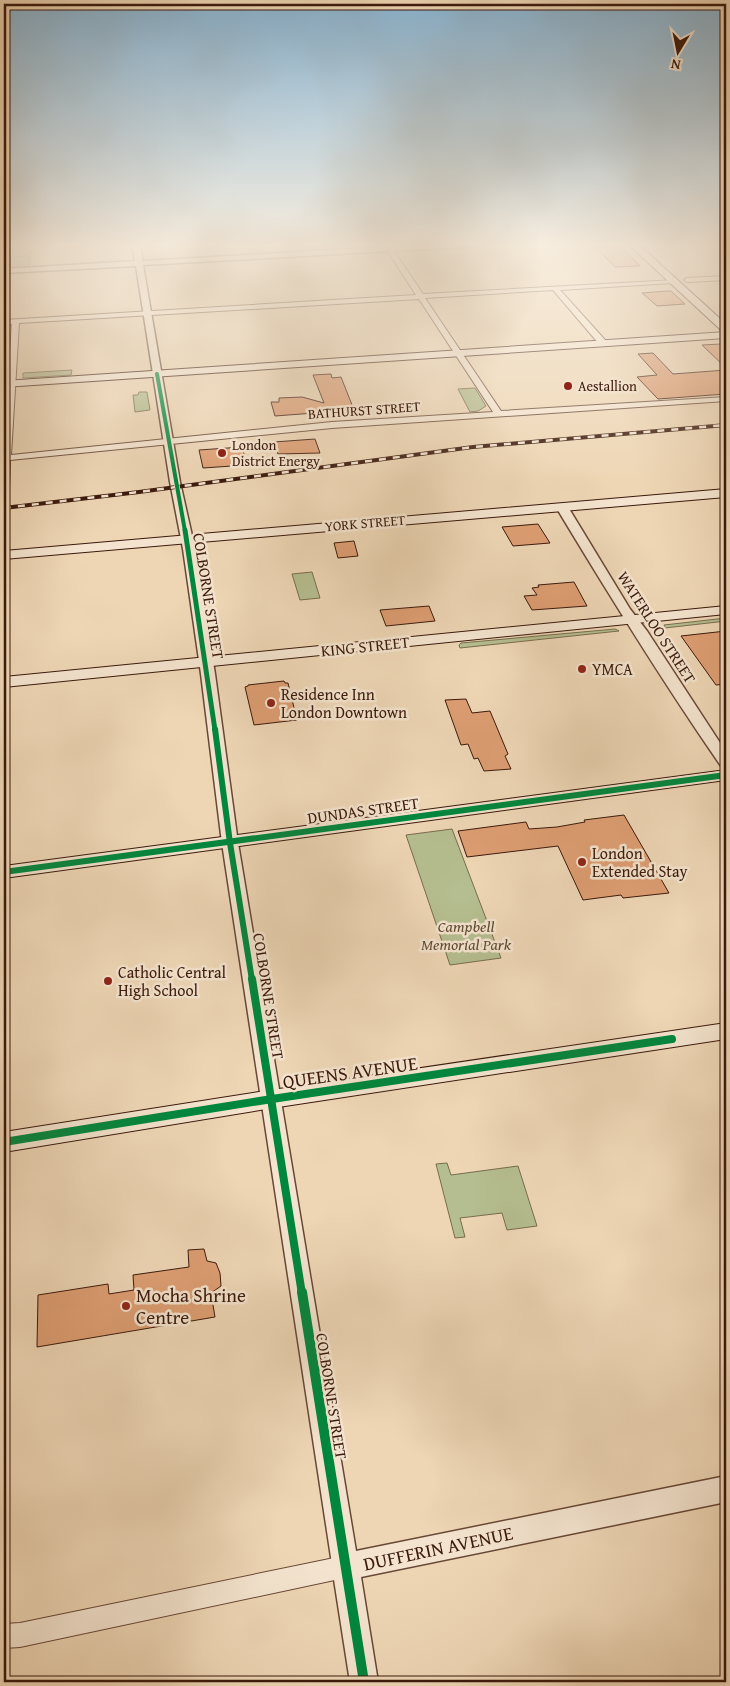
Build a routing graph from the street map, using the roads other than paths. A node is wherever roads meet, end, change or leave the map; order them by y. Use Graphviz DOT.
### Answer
graph roads {
  1 [pos="16,323"];
  2 [pos="149,323"];
  3 [pos="437,323"];
  4 [pos="585,323"];
  5 [pos="726,334"];
  6 [pos="603,343"];
  7 [pos="458,353"];
  8 [pos="157,374"];
  9 [pos="8,383"];
  10 [pos="726,399"];
  11 [pos="499,414"];
  12 [pos="169,442"];
  13 [pos="5,458"];
  14 [pos="4,488"];
  15 [pos="726,494"];
  16 [pos="562,507"];
  17 [pos="186,538"];
  18 [pos="4,555"];
  19 [pos="726,610"];
  20 [pos="632,620"];
  21 [pos="206,662"];
  22 [pos="4,682"];
  23 [pos="726,763"];
  24 [pos="726,775"];
  25 [pos="230,843"];
  26 [pos="4,872"];
  27 [pos="726,1031"];
  28 [pos="272,1099"];
  29 [pos="4,1142"];
  30 [pos="726,1489"];
  31 [pos="344,1567"];
  32 [pos="4,1636"];
  33 [pos="364,1682"];
  1 -- 9 [label="street"];
  2 -- 8 [label="street, COLBORNE STREET"];
  3 -- 7 [label="street"];
  4 -- 6 [label="street"];
  5 -- 6 [label="main road"];
  6 -- 7 [label="main road"];
  7 -- 8 [label="main road"];
  7 -- 11 [label="street"];
  8 -- 9 [label="main road"];
  8 -- 12 [label="street, COLBORNE STREET"];
  9 -- 13 [label="street"];
  10 -- 11 [label="street, BATHURST STREET"];
  11 -- 12 [label="street, BATHURST STREET"];
  12 -- 13 [label="street, BATHURST STREET"];
  12 -- 17 [label="street, COLBORNE STREET"];
  13 -- 14 [label="street"];
  15 -- 16 [label="main road, YORK STREET"];
  16 -- 17 [label="main road, YORK STREET"];
  16 -- 20 [label="street, WATERLOO STREET"];
  17 -- 18 [label="main road, YORK STREET"];
  17 -- 21 [label="street, COLBORNE STREET"];
  19 -- 20 [label="main road, KING STREET"];
  20 -- 21 [label="main road, KING STREET"];
  20 -- 23 [label="street, WATERLOO STREET"];
  21 -- 22 [label="main road, KING STREET"];
  21 -- 25 [label="street, COLBORNE STREET"];
  24 -- 25 [label="main road, DUNDAS STREET"];
  25 -- 26 [label="main road, DUNDAS STREET"];
  25 -- 28 [label="street, COLBORNE STREET"];
  27 -- 28 [label="main road, QUEENS AVENUE"];
  28 -- 29 [label="main road, QUEENS AVENUE"];
  28 -- 31 [label="street, COLBORNE STREET"];
  30 -- 31 [label="street, DUFFERIN AVENUE"];
  31 -- 32 [label="street, DUFFERIN AVENUE"];
  31 -- 33 [label="street, COLBORNE STREET"];
}
